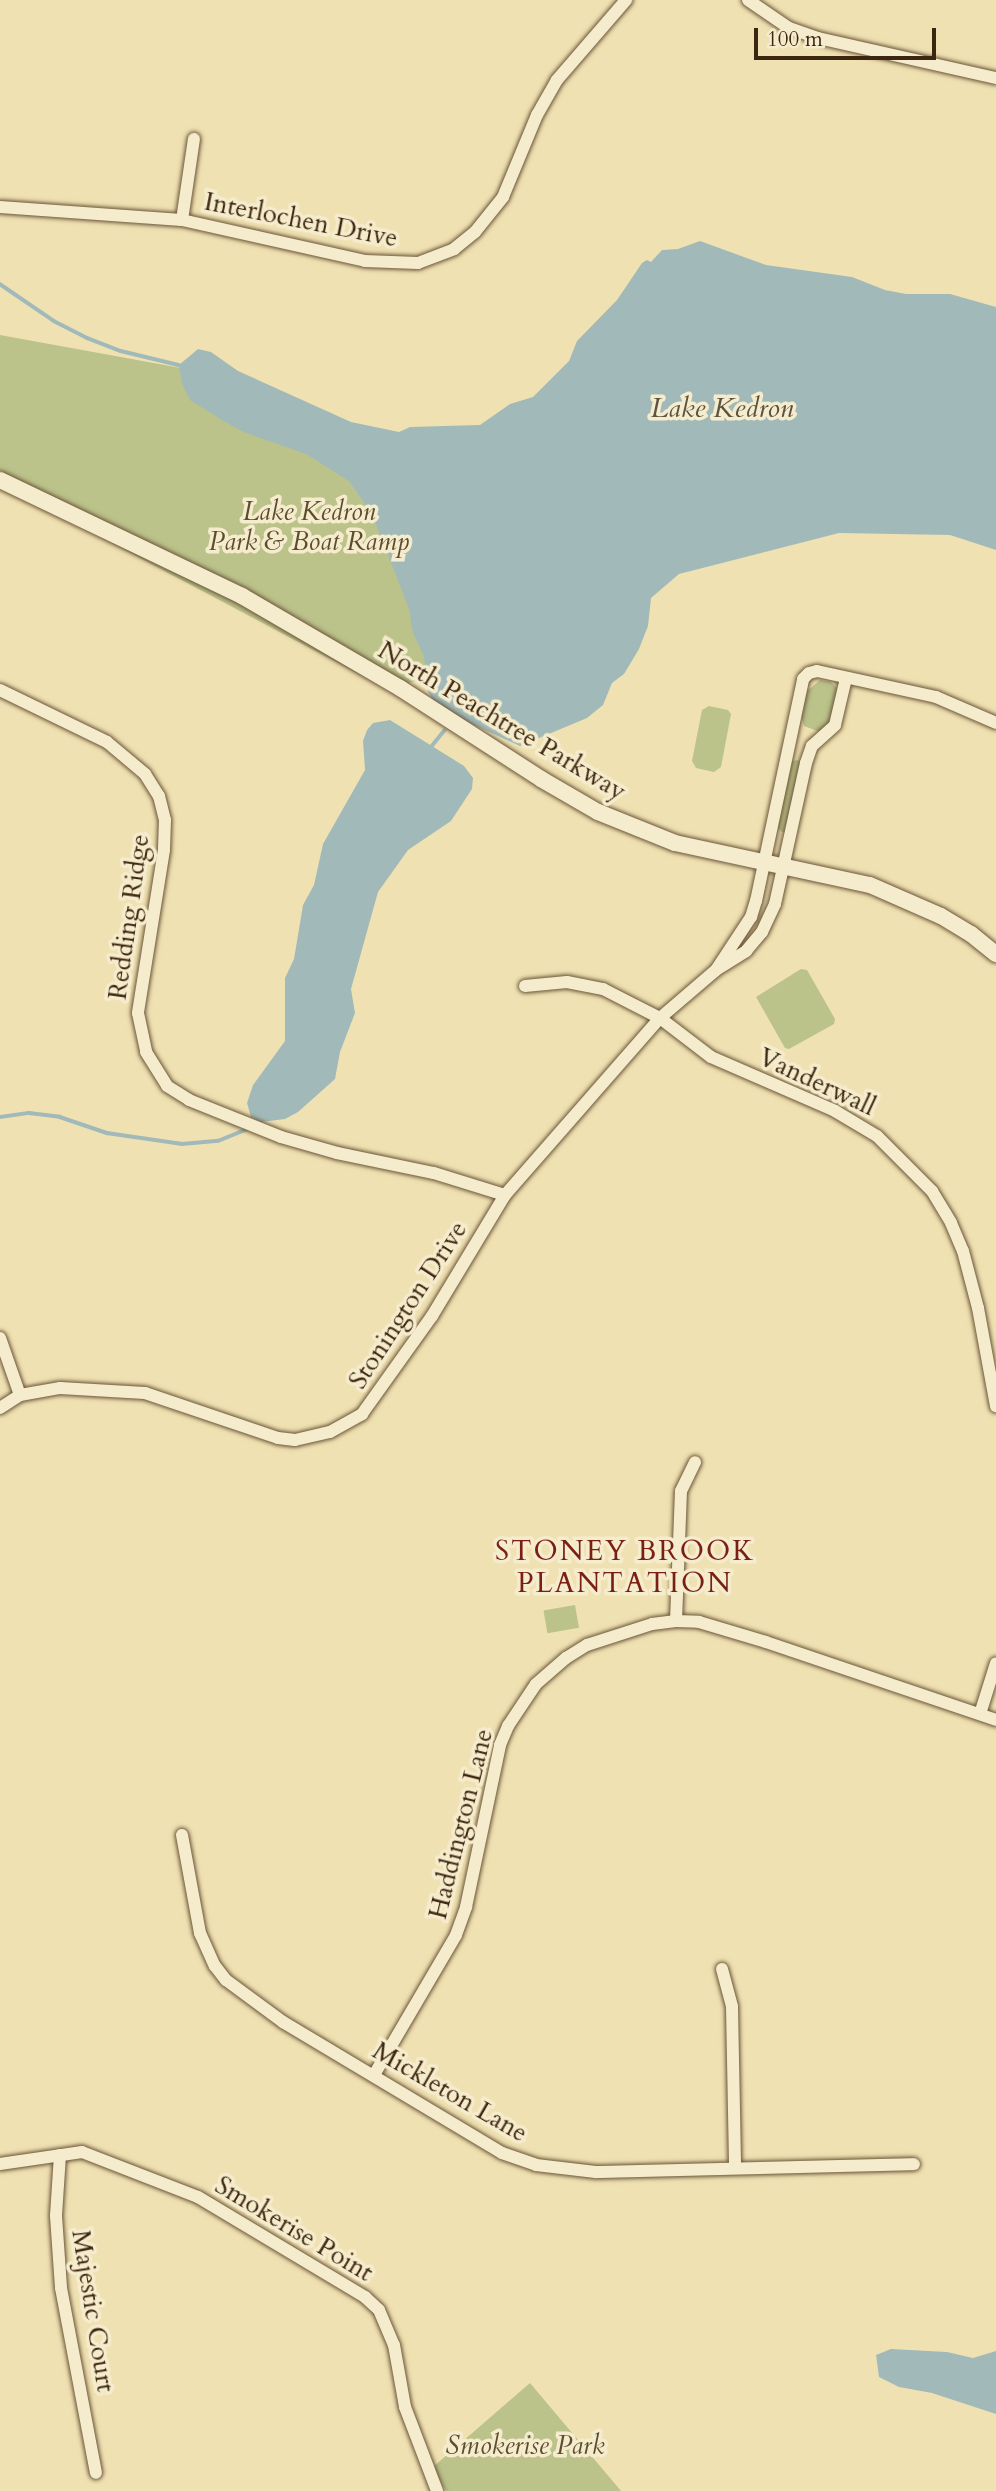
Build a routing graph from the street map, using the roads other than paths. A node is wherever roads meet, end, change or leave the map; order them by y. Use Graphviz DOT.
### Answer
graph roads {
  1 [pos="626,0"];
  2 [pos="748,0"];
  3 [pos="996,78"];
  4 [pos="194,139"];
  5 [pos="0,207"];
  6 [pos="181,220"];
  7 [pos="0,480"];
  8 [pos="846,678"];
  9 [pos="0,690"];
  10 [pos="996,723"];
  11 [pos="789,746"];
  12 [pos="810,751"];
  13 [pos="762,862"];
  14 [pos="784,866"];
  15 [pos="996,954"];
  16 [pos="716,970"];
  17 [pos="525,986"];
  18 [pos="660,1018"];
  19 [pos="505,1195"];
  20 [pos="0,1338"];
  21 [pos="20,1395"];
  22 [pos="996,1406"];
  23 [pos="0,1408"];
  24 [pos="695,1462"];
  25 [pos="676,1621"];
  26 [pos="996,1663"];
  27 [pos="980,1714"];
  28 [pos="996,1720"];
  29 [pos="182,1835"];
  30 [pos="722,1969"];
  31 [pos="374,2075"];
  32 [pos="60,2155"];
  33 [pos="0,2164"];
  34 [pos="914,2164"];
  35 [pos="735,2166"];
  36 [pos="96,2473"];
  37 [pos="437,2491"];
  1 -- 6 [label="street, Interlochen Drive"];
  2 -- 3 [label="street"];
  4 -- 6 [label="street"];
  5 -- 6 [label="street, Interlochen Drive"];
  7 -- 13 [label="street, North Peachtree Parkway"];
  8 -- 10 [label="street, Stonington Drive"];
  8 -- 11 [label="street, Stonington Drive"];
  8 -- 12 [label="street"];
  9 -- 19 [label="street, Redding Ridge"];
  11 -- 12 [label="street"];
  11 -- 13 [label="street, Stonington Drive"];
  12 -- 14 [label="street, Stonington Drive"];
  13 -- 14 [label="street, North Peachtree Parkway"];
  13 -- 16 [label="street, Stonington Drive"];
  14 -- 15 [label="street, North Peachtree Parkway"];
  14 -- 16 [label="street, Stonington Drive"];
  16 -- 18 [label="street, Stonington Drive"];
  17 -- 18 [label="street, Vanderwall"];
  18 -- 19 [label="street, Stonington Drive"];
  18 -- 22 [label="street, Vanderwall"];
  19 -- 21 [label="street, Stonington Drive"];
  20 -- 21 [label="street"];
  21 -- 23 [label="street, Stonington Drive"];
  24 -- 25 [label="street"];
  25 -- 27 [label="street, Haddington Lane"];
  25 -- 31 [label="street, Haddington Lane"];
  26 -- 27 [label="street"];
  27 -- 28 [label="street, Haddington Lane"];
  29 -- 31 [label="street, Mickleton Lane"];
  30 -- 35 [label="street"];
  31 -- 35 [label="street, Mickleton Lane"];
  32 -- 33 [label="street, Smokerise Point"];
  32 -- 36 [label="street, Majestic Court"];
  32 -- 37 [label="street, Smokerise Point"];
  34 -- 35 [label="street, Mickleton Lane"];
}
